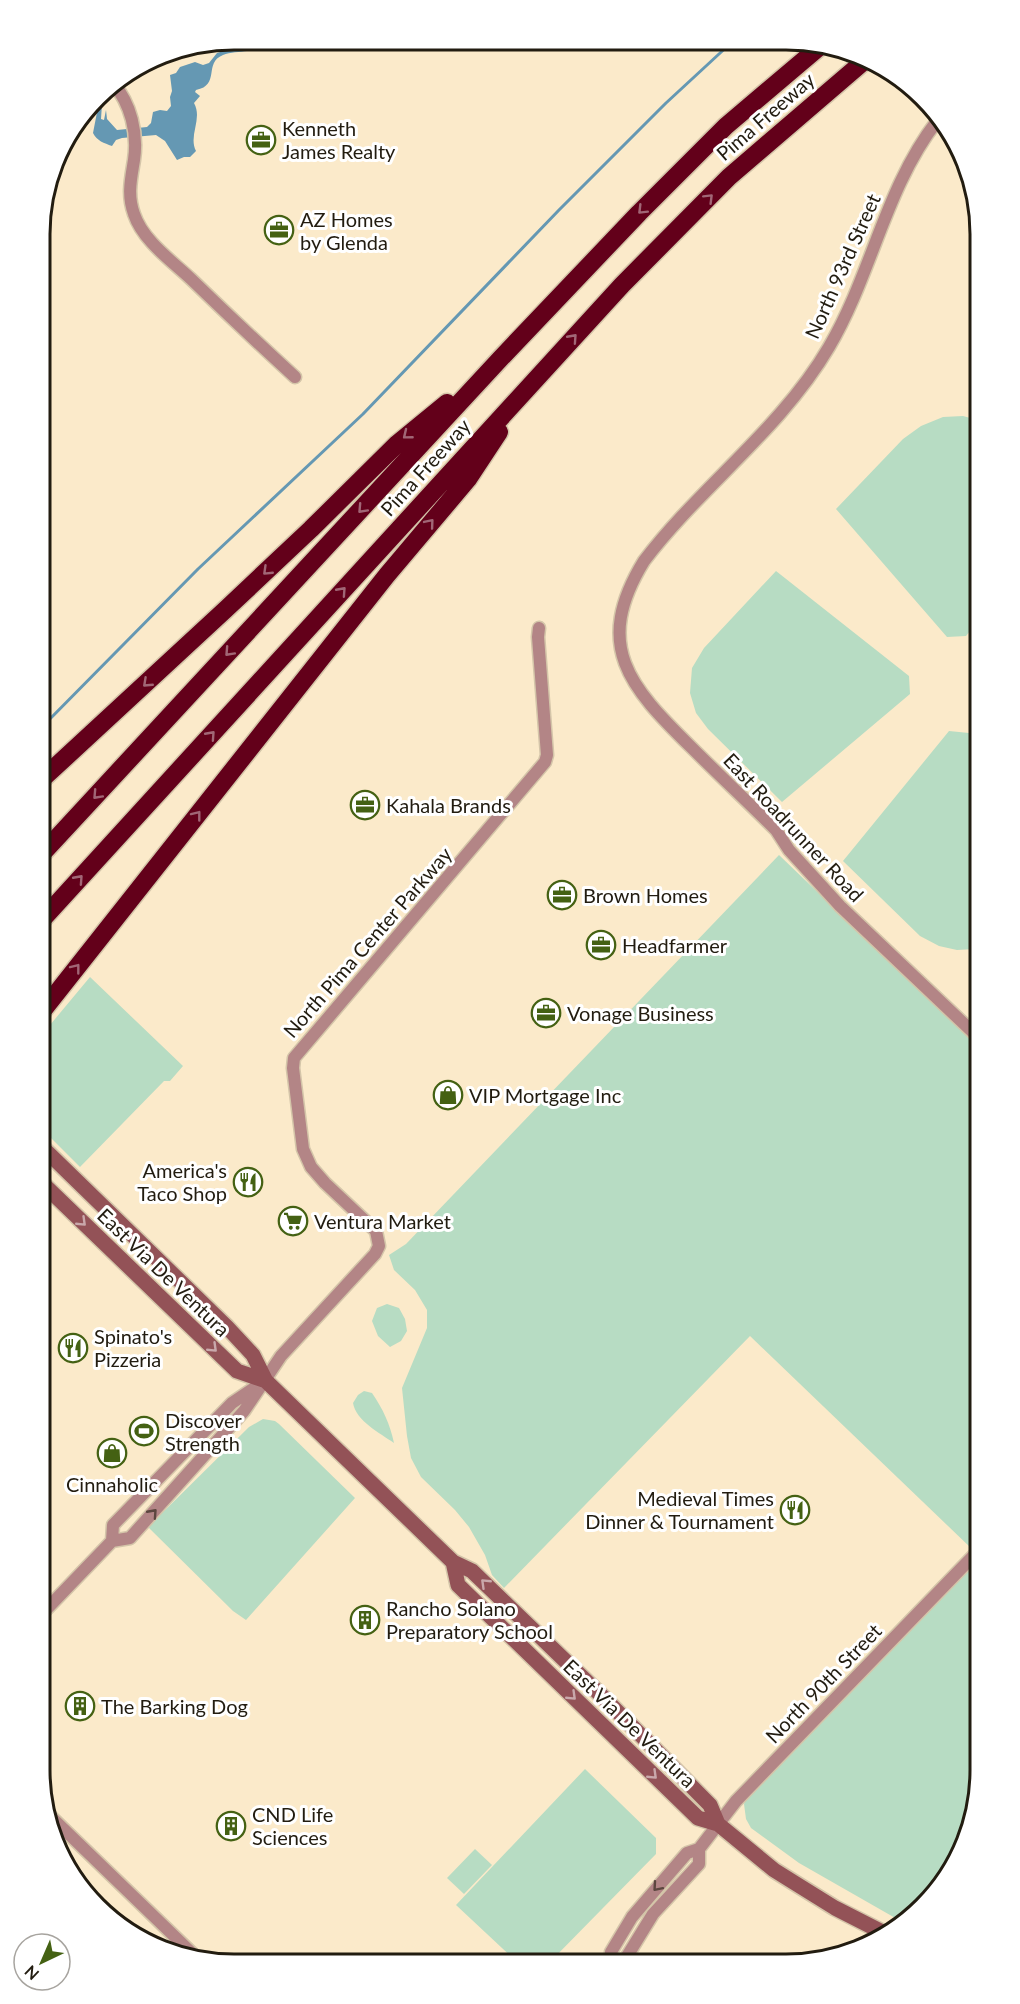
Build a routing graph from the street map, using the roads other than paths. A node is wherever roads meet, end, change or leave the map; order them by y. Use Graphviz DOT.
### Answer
graph roads {
  1 [pos="813,52"];
  2 [pos="860,65"];
  3 [pos="118,91"];
  4 [pos="934,125"];
  5 [pos="501,358"];
  6 [pos="295,377"];
  7 [pos="534,381"];
  8 [pos="651,552"];
  9 [pos="539,628"];
  10 [pos="50,772"];
  11 [pos="50,845"];
  12 [pos="50,911"];
  13 [pos="50,1001"];
  14 [pos="970,1029"];
  15 [pos="50,1155"];
  16 [pos="50,1191"];
  17 [pos="266,1381"];
  18 [pos="112,1541"];
  19 [pos="970,1559"];
  20 [pos="50,1606"];
  21 [pos="57,1823"];
  22 [pos="718,1824"];
  23 [pos="878,1930"];
  24 [pos="187,1948"];
  25 [pos="628,1954"];
  1 -- 5 [label="highway, Pima Freeway, one-way"];
  7 -- 2 [label="highway, Pima Freeway, one-way"];
  3 -- 6 [label="street"];
  4 -- 8 [label="street, North 93rd Street"];
  5 -- 10 [label="highway, one-way"];
  5 -- 11 [label="highway, Pima Freeway, one-way"];
  12 -- 7 [label="highway, Pima Freeway, one-way"];
  13 -- 7 [label="highway, one-way"];
  8 -- 14 [label="street, East Roadrunner Road"];
  9 -- 17 [label="street, North Pima Center Parkway"];
  15 -- 17 [label="main road, East Via De Ventura"];
  16 -- 17 [label="main road, East Via De Ventura, one-way"];
  18 -- 17 [label="street, North Pima Center Parkway, one-way"];
  17 -- 18 [label="street, North Pima Center Parkway"];
  17 -- 22 [label="main road, East Via De Ventura"];
  18 -- 20 [label="street, North Pima Center Parkway"];
  19 -- 22 [label="street, North 90th Street"];
  21 -- 24 [label="street"];
  22 -- 23 [label="main road, East Via De Ventura"];
  22 -- 25 [label="street, North 90th Street"];
}
